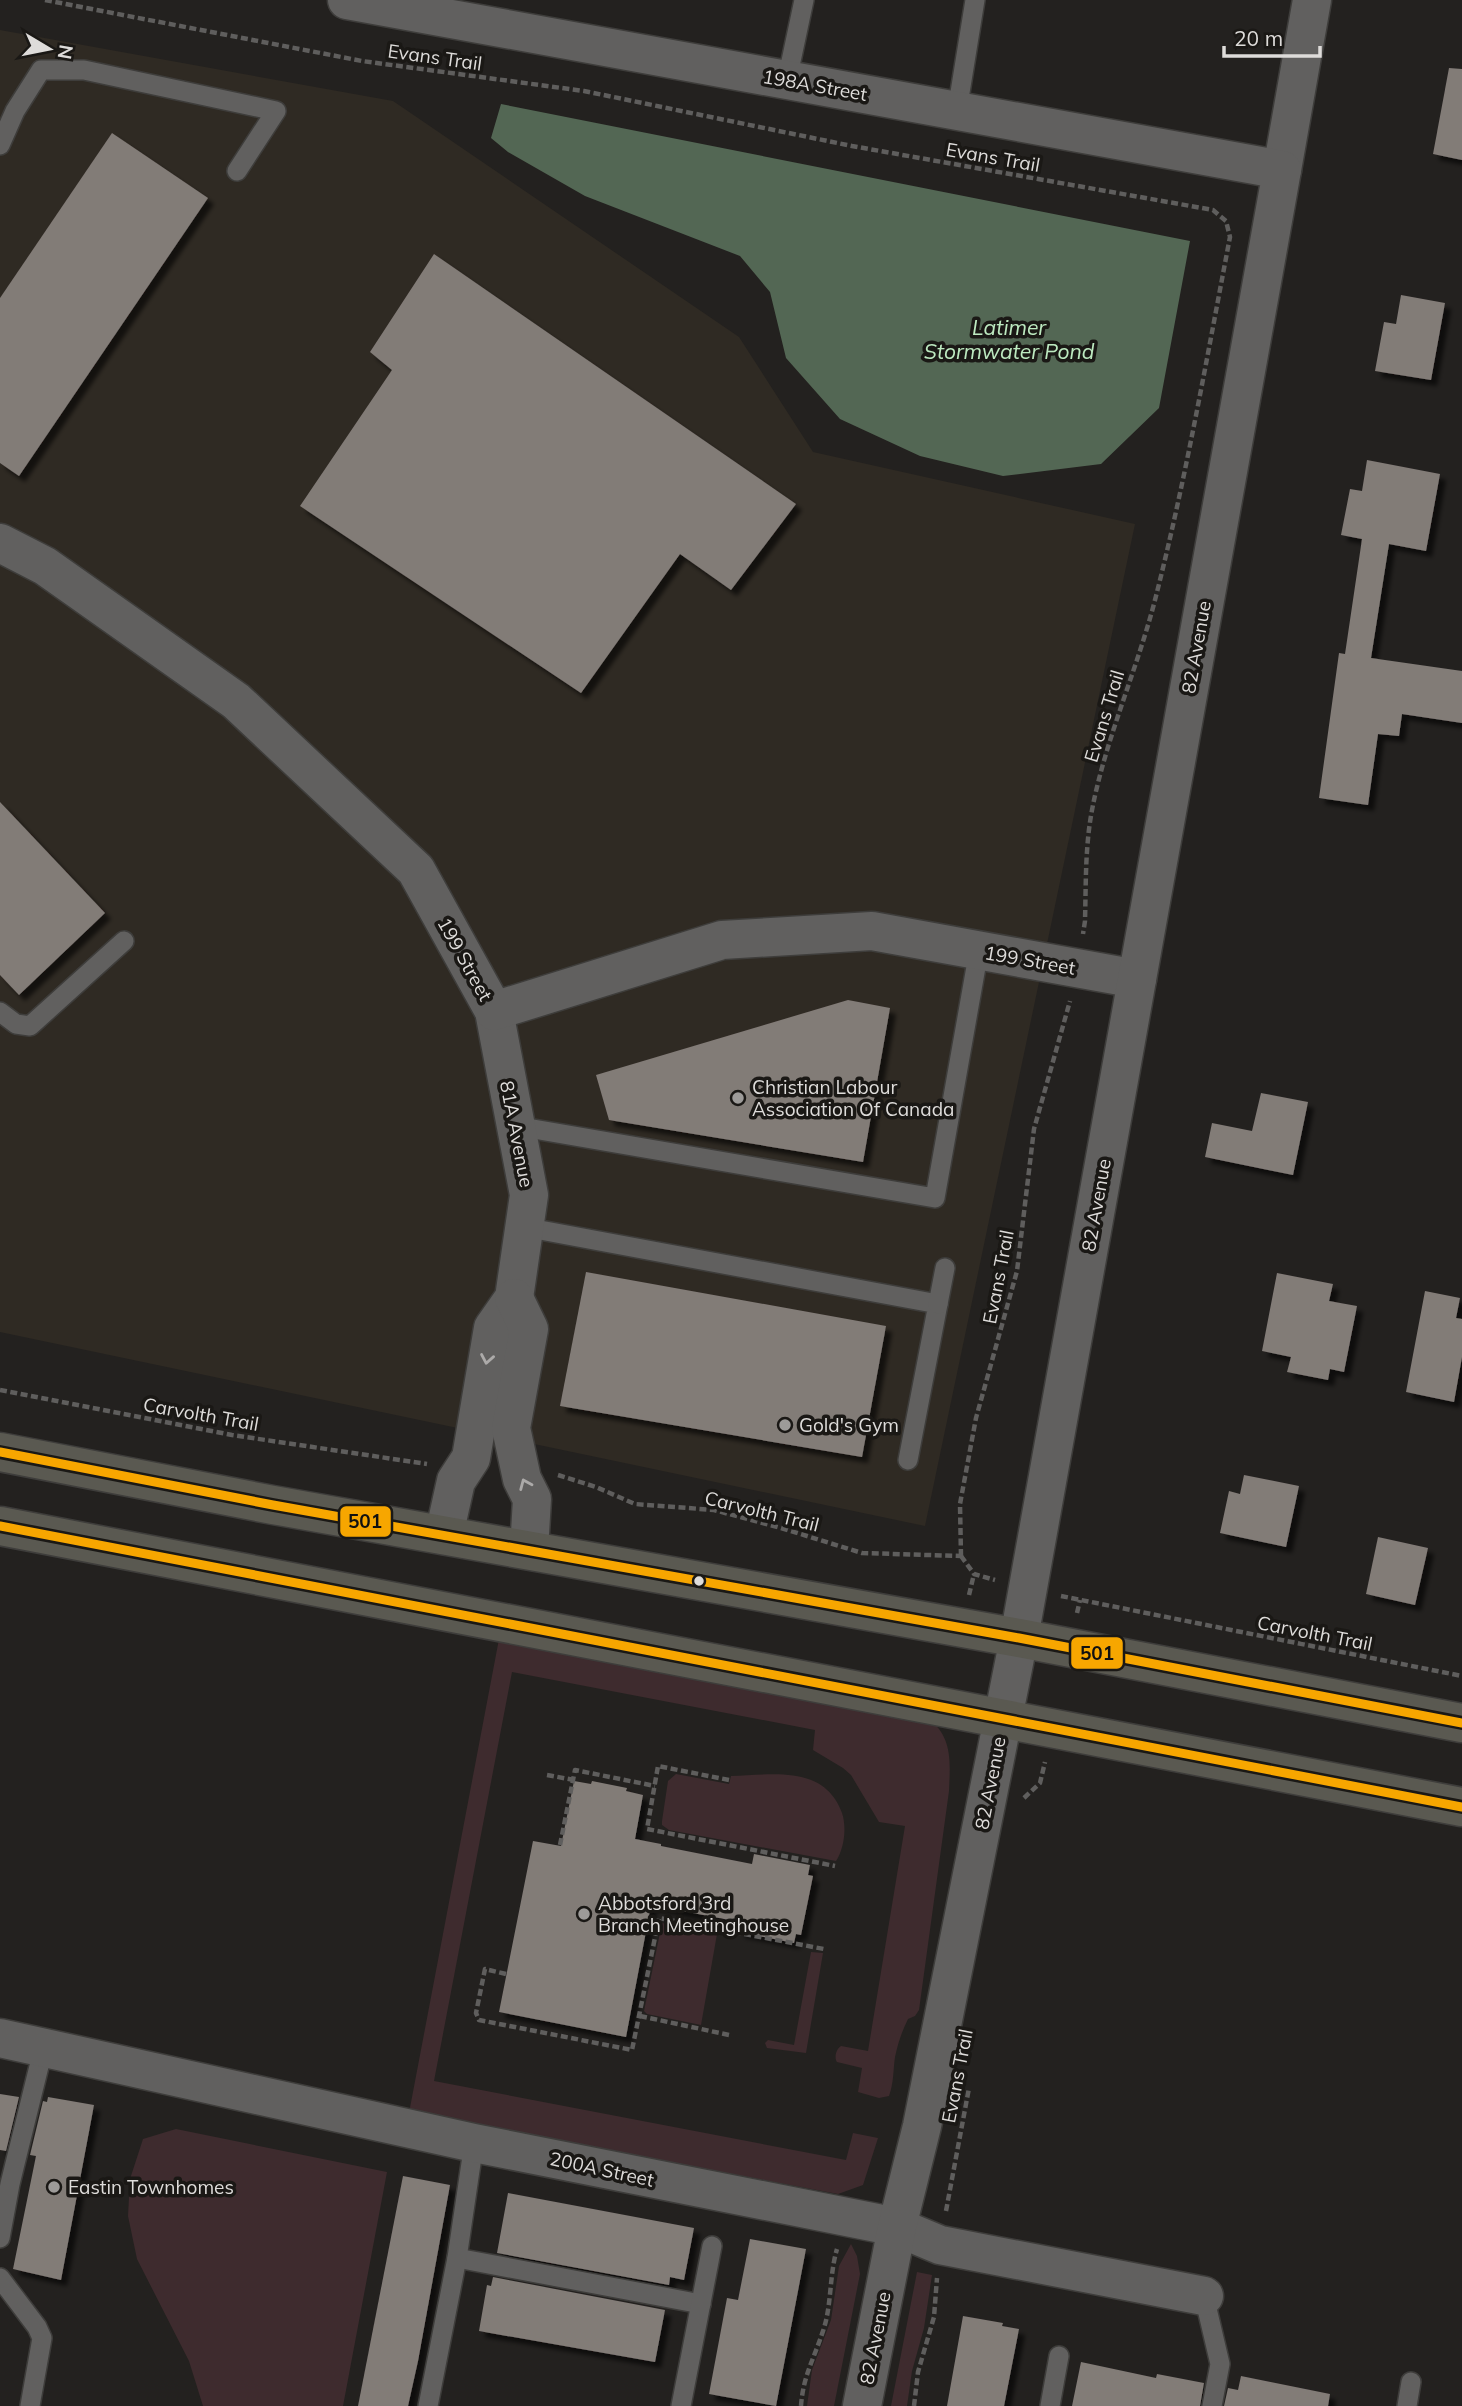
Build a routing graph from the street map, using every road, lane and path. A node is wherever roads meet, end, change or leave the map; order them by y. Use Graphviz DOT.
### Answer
graph roads {
  1 [pos="45,0"];
  2 [pos="347,0"];
  3 [pos="804,0"];
  4 [pos="975,0"];
  5 [pos="1312,0"];
  6 [pos="787,80"];
  7 [pos="957,111"];
  8 [pos="0,145"];
  9 [pos="1282,170"];
  10 [pos="237,171"];
  11 [pos="0,543"];
  12 [pos="1085,921"];
  13 [pos="124,941"];
  14 [pos="979,950"];
  15 [pos="1137,979"];
  16 [pos="1069,1005"];
  17 [pos="494,1011"];
  18 [pos="0,1012"];
  19 [pos="516,1126"];
  20 [pos="524,1227"];
  21 [pos="945,1268"];
  22 [pos="514,1298"];
  23 [pos="938,1304"];
  24 [pos="0,1390"];
  25 [pos="0,1452"];
  26 [pos="908,1460"];
  27 [pos="429,1465"];
  28 [pos="552,1473"];
  29 [pos="0,1526"];
  30 [pos="444,1535"];
  31 [pos="529,1550"];
  32 [pos="961,1556"];
  33 [pos="974,1574"];
  34 [pos="1080,1600"];
  35 [pos="1019,1638"];
  36 [pos="1462,1676"];
  37 [pos="1002,1718"];
  38 [pos="1462,1723"];
  39 [pos="1046,1759"];
  40 [pos="547,1775"];
  41 [pos="574,1780"];
  42 [pos="729,1780"];
  43 [pos="655,1786"];
  44 [pos="1021,1807"];
  45 [pos="1462,1807"];
  46 [pos="561,1845"];
  47 [pos="835,1866"];
  48 [pos="824,1949"];
  49 [pos="506,1974"];
  50 [pos="639,2016"];
  51 [pos="729,2035"];
  52 [pos="0,2038"];
  53 [pos="44,2046"];
  54 [pos="969,2086"];
  55 [pos="474,2143"];
  56 [pos="7,2167"];
  57 [pos="897,2227"];
  58 [pos="0,2238"];
  59 [pos="839,2240"];
  60 [pos="940,2245"];
  61 [pos="712,2246"];
  62 [pos="457,2258"];
  63 [pos="0,2278"];
  64 [pos="1205,2296"];
  65 [pos="701,2304"];
  66 [pos="1059,2356"];
  67 [pos="1411,2382"];
  68 [pos="30,2406"];
  69 [pos="428,2406"];
  70 [pos="681,2406"];
  71 [pos="801,2406"];
  72 [pos="862,2406"];
  73 [pos="914,2406"];
  74 [pos="1050,2406"];
  75 [pos="1212,2406"];
  76 [pos="1407,2406"];
  1 -- 12 [label="path, Evans Trail"];
  2 -- 6 [label="street, 198A Street"];
  3 -- 6 [label="lane"];
  4 -- 7 [label="lane"];
  5 -- 9 [label="street, 82 Avenue"];
  6 -- 7 [label="street, 198A Street"];
  7 -- 9 [label="street, 198A Street"];
  8 -- 10 [label="lane"];
  9 -- 15 [label="street, 82 Avenue"];
  11 -- 17 [label="street, 199 Street"];
  13 -- 18 [label="lane"];
  14 -- 15 [label="street, 199 Street"];
  14 -- 17 [label="street, 199 Street"];
  14 -- 19 [label="lane"];
  15 -- 35 [label="street, 82 Avenue"];
  16 -- 32 [label="path, Evans Trail"];
  17 -- 19 [label="street, 81A Avenue"];
  19 -- 20 [label="street, 81A Avenue"];
  20 -- 22 [label="street, 81A Avenue"];
  20 -- 23 [label="lane"];
  21 -- 23 [label="lane"];
  22 -- 30 [label="street, 81A Avenue, one-way"];
  31 -- 22 [label="street, one-way"];
  23 -- 26 [label="lane"];
  24 -- 27 [label="path, Carvolth Trail"];
  25 -- 30 [label="main road"];
  28 -- 32 [label="path, Carvolth Trail"];
  29 -- 37 [label="main road"];
  30 -- 31 [label="main road"];
  31 -- 35 [label="main road"];
  32 -- 33 [label="path"];
  34 -- 36 [label="path, Carvolth Trail"];
  35 -- 37 [label="street, 82 Avenue"];
  35 -- 38 [label="main road"];
  37 -- 45 [label="main road"];
  37 -- 57 [label="street, 82 Avenue"];
  39 -- 44 [label="path"];
  40 -- 41 [label="path"];
  41 -- 43 [label="path"];
  41 -- 46 [label="path"];
  42 -- 43 [label="path"];
  43 -- 47 [label="path"];
  48 -- 50 [label="path"];
  49 -- 50 [label="path"];
  50 -- 51 [label="path"];
  52 -- 53 [label="street, 200A Street"];
  53 -- 55 [label="street, 200A Street"];
  53 -- 56 [label="lane"];
  54 -- 60 [label="path, Evans Trail"];
  55 -- 57 [label="street, 200A Street"];
  55 -- 62 [label="lane"];
  56 -- 58 [label="lane"];
  57 -- 60 [label="street, 200A Street"];
  57 -- 72 [label="street, 82 Avenue"];
  59 -- 71 [label="path"];
  60 -- 64 [label="street, 200A Street"];
  60 -- 73 [label="path, Evans Trail"];
  61 -- 65 [label="lane"];
  62 -- 65 [label="lane"];
  62 -- 69 [label="lane"];
  63 -- 68 [label="lane"];
  64 -- 75 [label="lane"];
  65 -- 70 [label="lane"];
  66 -- 74 [label="lane"];
  67 -- 76 [label="lane"];
}
